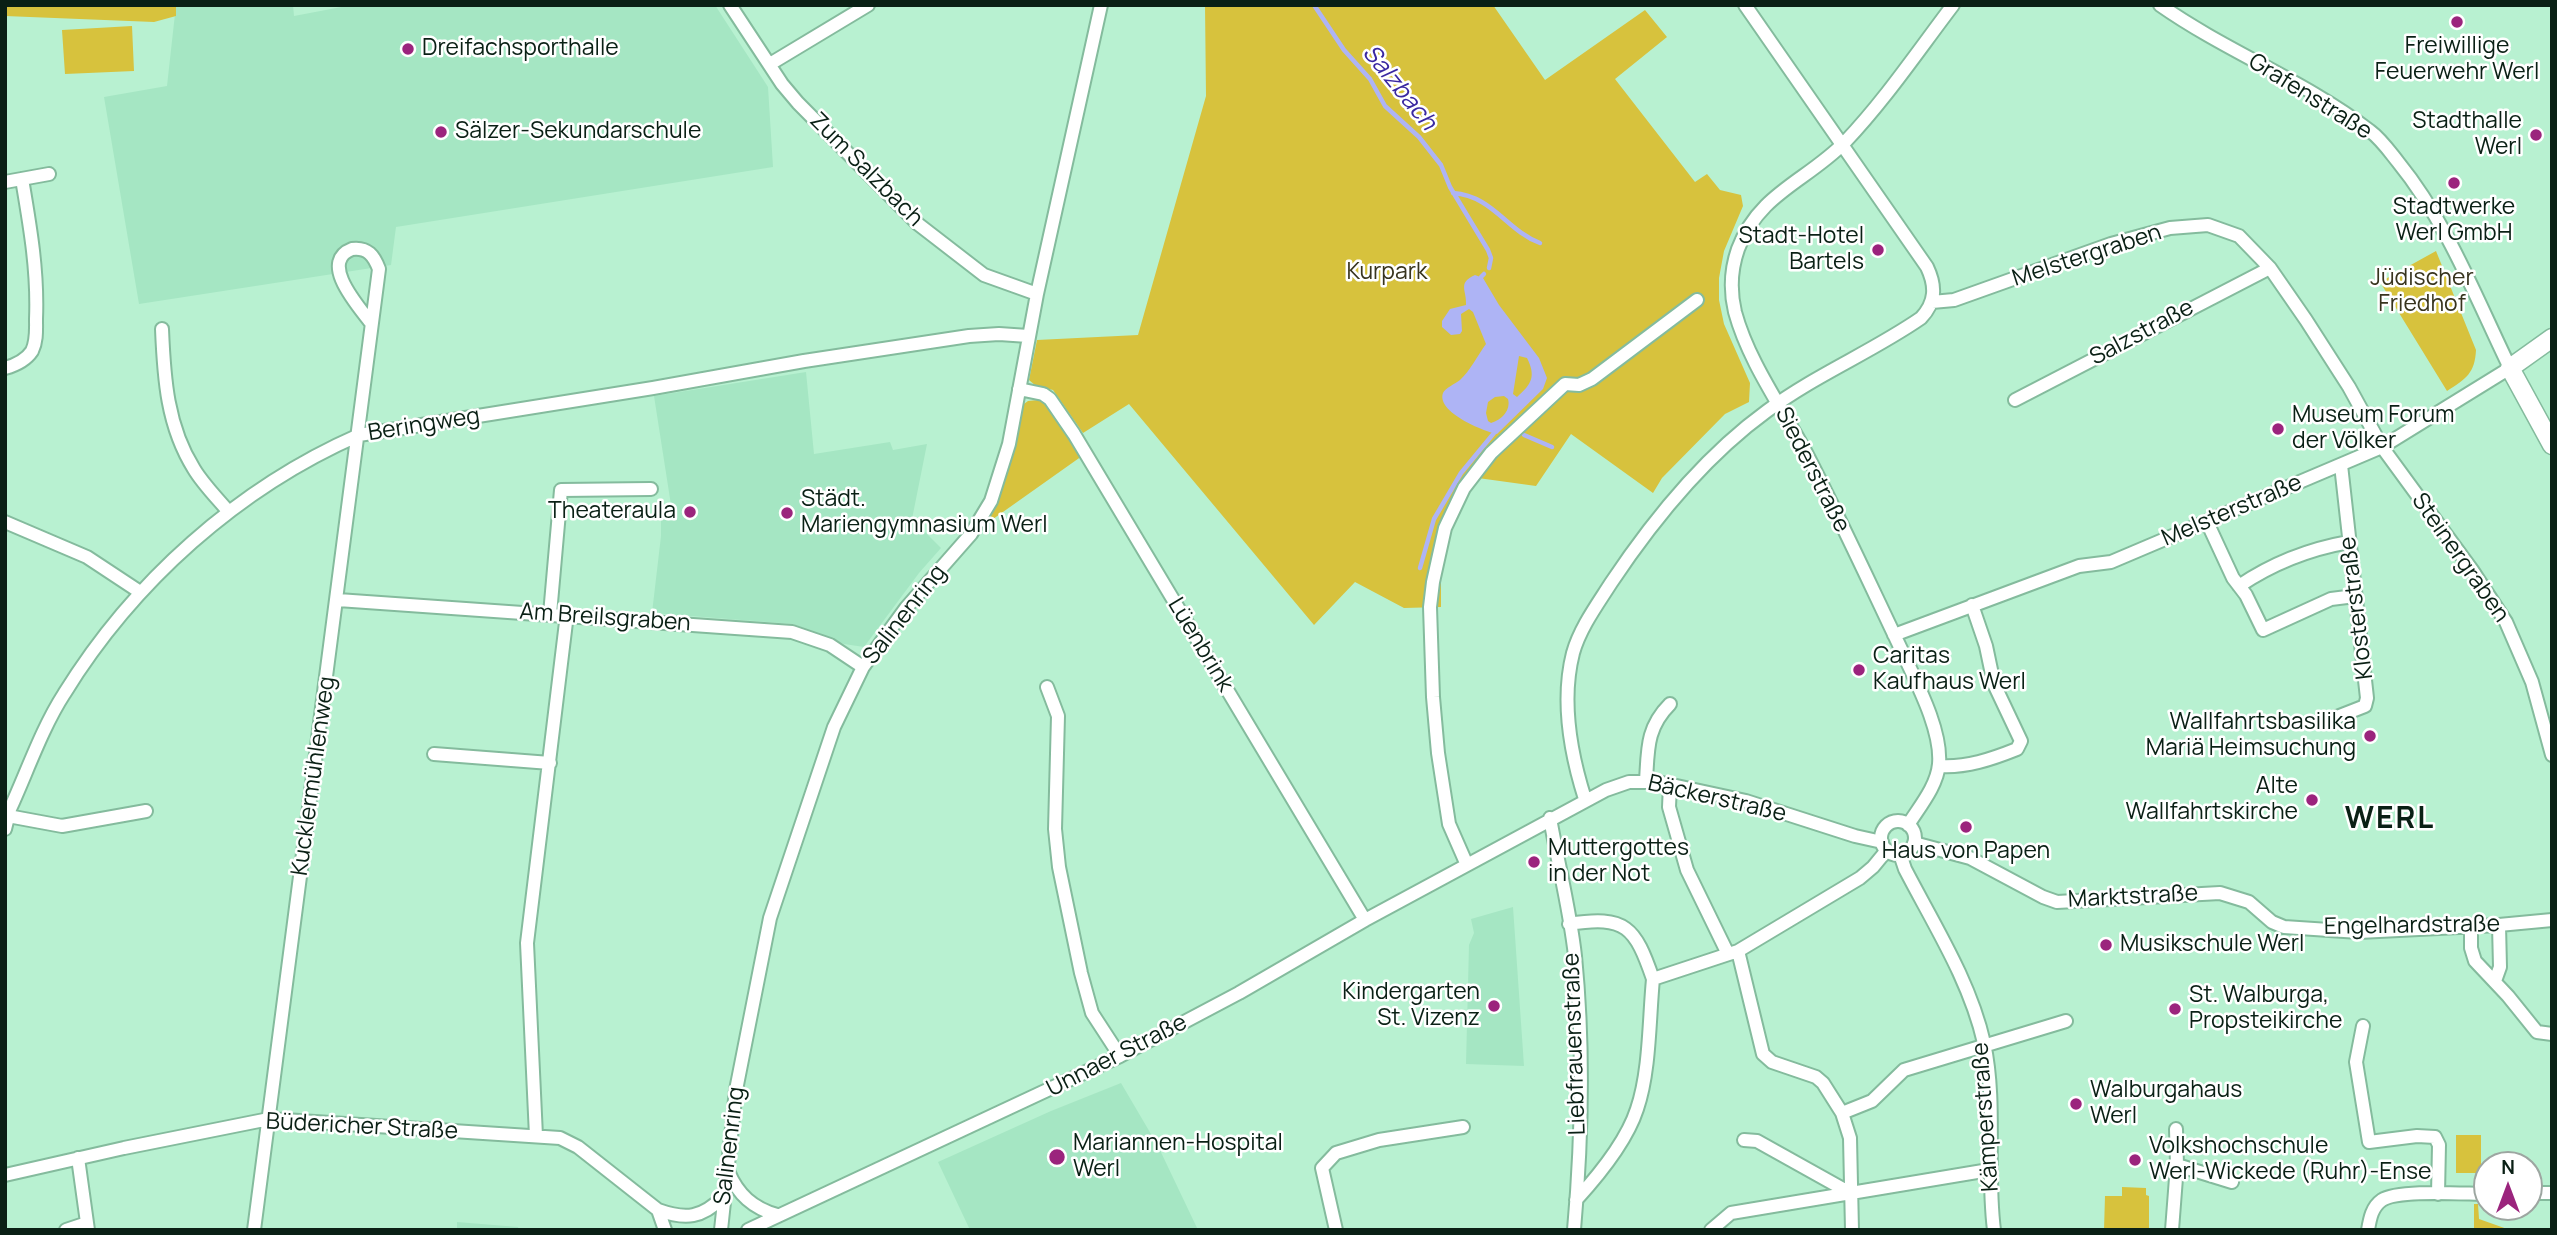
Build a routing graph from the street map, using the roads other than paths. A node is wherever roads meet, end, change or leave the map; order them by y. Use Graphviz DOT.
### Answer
graph roads {
  1 [pos="730,5"];
  2 [pos="868,5"];
  3 [pos="1101,5"];
  4 [pos="1745,5"];
  5 [pos="1954,5"];
  6 [pos="2170,8"];
  7 [pos="770,64"];
  8 [pos="1843,144"];
  9 [pos="49,174"];
  10 [pos="22,179"];
  11 [pos="5,182"];
  12 [pos="2270,268"];
  13 [pos="1037,293"];
  14 [pos="1697,300"];
  15 [pos="1932,302"];
  16 [pos="371,323"];
  17 [pos="162,329"];
  18 [pos="1028,336"];
  19 [pos="2552,338"];
  20 [pos="5,368"];
  21 [pos="2510,368"];
  22 [pos="1019,389"];
  23 [pos="2015,400"];
  24 [pos="1779,402"];
  25 [pos="359,435"];
  26 [pos="2552,445"];
  27 [pos="2382,447"];
  28 [pos="2341,465"];
  29 [pos="651,489"];
  30 [pos="228,511"];
  31 [pos="5,522"];
  32 [pos="2202,524"];
  33 [pos="2349,542"];
  34 [pos="2239,586"];
  35 [pos="139,592"];
  36 [pos="2355,596"];
  37 [pos="338,600"];
  38 [pos="1972,605"];
  39 [pos="550,614"];
  40 [pos="567,614"];
  41 [pos="1894,635"];
  42 [pos="863,667"];
  43 [pos="1047,687"];
  44 [pos="1670,704"];
  45 [pos="2324,722"];
  46 [pos="434,754"];
  47 [pos="2552,755"];
  48 [pos="550,763"];
  49 [pos="1939,766"];
  50 [pos="1646,781"];
  51 [pos="1671,784"];
  52 [pos="1586,799"];
  53 [pos="146,811"];
  54 [pos="7,815"];
  55 [pos="1550,818"];
  56 [pos="1908,825"];
  57 [pos="1914,843"];
  58 [pos="1884,846"];
  59 [pos="1900,854"];
  60 [pos="1467,865"];
  61 [pos="1446,877"];
  62 [pos="1365,920"];
  63 [pos="2552,920"];
  64 [pos="2272,922"];
  65 [pos="1569,924"];
  66 [pos="2499,925"];
  67 [pos="2471,927"];
  68 [pos="1733,952"];
  69 [pos="1653,979"];
  70 [pos="2495,981"];
  71 [pos="2066,1021"];
  72 [pos="2363,1026"];
  73 [pos="2552,1034"];
  74 [pos="1984,1046"];
  75 [pos="1120,1056"];
  76 [pos="1842,1113"];
  77 [pos="269,1119"];
  78 [pos="1462,1127"];
  79 [pos="2176,1129"];
  80 [pos="536,1136"];
  81 [pos="1744,1140"];
  82 [pos="78,1158"];
  83 [pos="2176,1165"];
  84 [pos="727,1170"];
  85 [pos="1989,1170"];
  86 [pos="5,1175"];
  87 [pos="2232,1182"];
  88 [pos="1852,1194"];
  89 [pos="2438,1194"];
  90 [pos="2473,1194"];
  91 [pos="723,1198"];
  92 [pos="1576,1200"];
  93 [pos="658,1210"];
  94 [pos="777,1215"];
  95 [pos="87,1226"];
  96 [pos="66,1230"];
  97 [pos="254,1230"];
  98 [pos="665,1230"];
  99 [pos="721,1230"];
  100 [pos="748,1230"];
  101 [pos="1336,1230"];
  102 [pos="1573,1230"];
  103 [pos="1711,1230"];
  104 [pos="1852,1230"];
  105 [pos="1994,1230"];
  106 [pos="2172,1230"];
  107 [pos="2368,1230"];
  1 -- 7 [label="street, Zum Salzbach"];
  2 -- 7 [label="street"];
  3 -- 13 [label="street, Salinenring"];
  4 -- 8 [label="street"];
  5 -- 8 [label="street, Siederstraße"];
  6 -- 21 [label="street, Grafenstraße"];
  7 -- 13 [label="street, Zum Salzbach"];
  8 -- 15 [label="street"];
  8 -- 24 [label="street, Siederstraße"];
  9 -- 10 [label="street"];
  10 -- 11 [label="street"];
  10 -- 20 [label="street"];
  12 -- 15 [label="street, Melstergraben"];
  12 -- 23 [label="street, Salzstraße"];
  12 -- 27 [label="street, Melstergraben"];
  13 -- 18 [label="street, Salinenring"];
  14 -- 60 [label="street"];
  15 -- 24 [label="street"];
  16 -- 16 [label="street, Kucklermühlenweg"];
  16 -- 25 [label="street, Kucklermühlenweg"];
  17 -- 30 [label="street"];
  18 -- 22 [label="street, Salinenring"];
  18 -- 25 [label="street, Beringweg"];
  19 -- 21 [label="main road"];
  21 -- 26 [label="main road"];
  21 -- 27 [label="street, Melsterstraße"];
  22 -- 42 [label="street, Salinenring"];
  22 -- 62 [label="street, Lüenbrink"];
  24 -- 41 [label="street, Siederstraße"];
  24 -- 52 [label="street"];
  25 -- 30 [label="street, Beringweg"];
  25 -- 37 [label="street, Kucklermühlenweg"];
  27 -- 28 [label="street, Melsterstraße"];
  27 -- 47 [label="street, Steinergraben"];
  28 -- 32 [label="street, Melsterstraße"];
  28 -- 33 [label="street, Klosterstraße"];
  29 -- 39 [label="street"];
  30 -- 35 [label="street, Beringweg"];
  31 -- 35 [label="street"];
  32 -- 34 [label="street"];
  32 -- 38 [label="street, Melsterstraße"];
  33 -- 34 [label="street"];
  33 -- 36 [label="street, Klosterstraße"];
  34 -- 36 [label="street"];
  35 -- 54 [label="street, Beringweg"];
  36 -- 45 [label="street, Klosterstraße"];
  37 -- 39 [label="street, Am Breilsgraben"];
  37 -- 77 [label="street, Kucklermühlenweg"];
  38 -- 41 [label="street, Melsterstraße"];
  38 -- 49 [label="street"];
  39 -- 40 [label="street, Am Breilsgraben"];
  40 -- 42 [label="street, Am Breilsgraben"];
  40 -- 48 [label="street"];
  41 -- 49 [label="street, Siederstraße"];
  42 -- 84 [label="street, Salinenring"];
  43 -- 75 [label="street"];
  44 -- 50 [label="street"];
  46 -- 48 [label="street"];
  48 -- 80 [label="street"];
  49 -- 56 [label="street"];
  50 -- 51 [label="street, Bäckerstraße"];
  50 -- 52 [label="street, Bäckerstraße"];
  51 -- 58 [label="street, Bäckerstraße"];
  51 -- 68 [label="street"];
  52 -- 55 [label="street, Bäckerstraße"];
  53 -- 54 [label="street"];
  55 -- 60 [label="street, Bäckerstraße"];
  55 -- 65 [label="street, Liebfrauenstraße"];
  56 -- 57 [label="street"];
  56 -- 58 [label="street"];
  57 -- 59 [label="street"];
  57 -- 64 [label="street, Marktstraße"];
  58 -- 59 [label="street"];
  58 -- 68 [label="street"];
  59 -- 74 [label="street, Kämperstraße"];
  60 -- 61 [label="street, Bäckerstraße"];
  61 -- 62 [label="street, Unnaer Straße"];
  62 -- 75 [label="street, Unnaer Straße"];
  63 -- 66 [label="street, Engelhardstraße"];
  64 -- 67 [label="street, Engelhardstraße"];
  65 -- 69 [label="street"];
  65 -- 92 [label="street, Liebfrauenstraße"];
  66 -- 67 [label="street, Engelhardstraße"];
  66 -- 70 [label="street"];
  67 -- 70 [label="street"];
  68 -- 69 [label="street"];
  68 -- 76 [label="street"];
  69 -- 92 [label="street"];
  70 -- 73 [label="street"];
  71 -- 74 [label="street"];
  72 -- 89 [label="street"];
  74 -- 76 [label="street"];
  74 -- 85 [label="street, Kämperstraße"];
  75 -- 94 [label="street, Unnaer Straße"];
  76 -- 88 [label="street"];
  77 -- 80 [label="street, Büdericher Straße"];
  77 -- 82 [label="street, Büdericher Straße"];
  77 -- 97 [label="street, Kucklermühlenweg"];
  78 -- 101 [label="street"];
  79 -- 83 [label="street"];
  80 -- 93 [label="street, Büdericher Straße"];
  81 -- 88 [label="street"];
  82 -- 86 [label="street, Büdericher Straße"];
  82 -- 95 [label="street"];
  83 -- 87 [label="street"];
  83 -- 106 [label="street"];
  84 -- 91 [label="street, Salinenring"];
  84 -- 94 [label="street"];
  85 -- 88 [label="street"];
  85 -- 105 [label="street, Kämperstraße"];
  88 -- 103 [label="street"];
  88 -- 104 [label="street"];
  89 -- 90 [label="street"];
  89 -- 107 [label="street"];
  91 -- 93 [label="street, Büdericher Straße"];
  91 -- 99 [label="street, Salinenring"];
  92 -- 102 [label="street, Liebfrauenstraße"];
  93 -- 98 [label="street"];
  94 -- 100 [label="street, Unnaer Straße"];
  95 -- 96 [label="street"];
}
